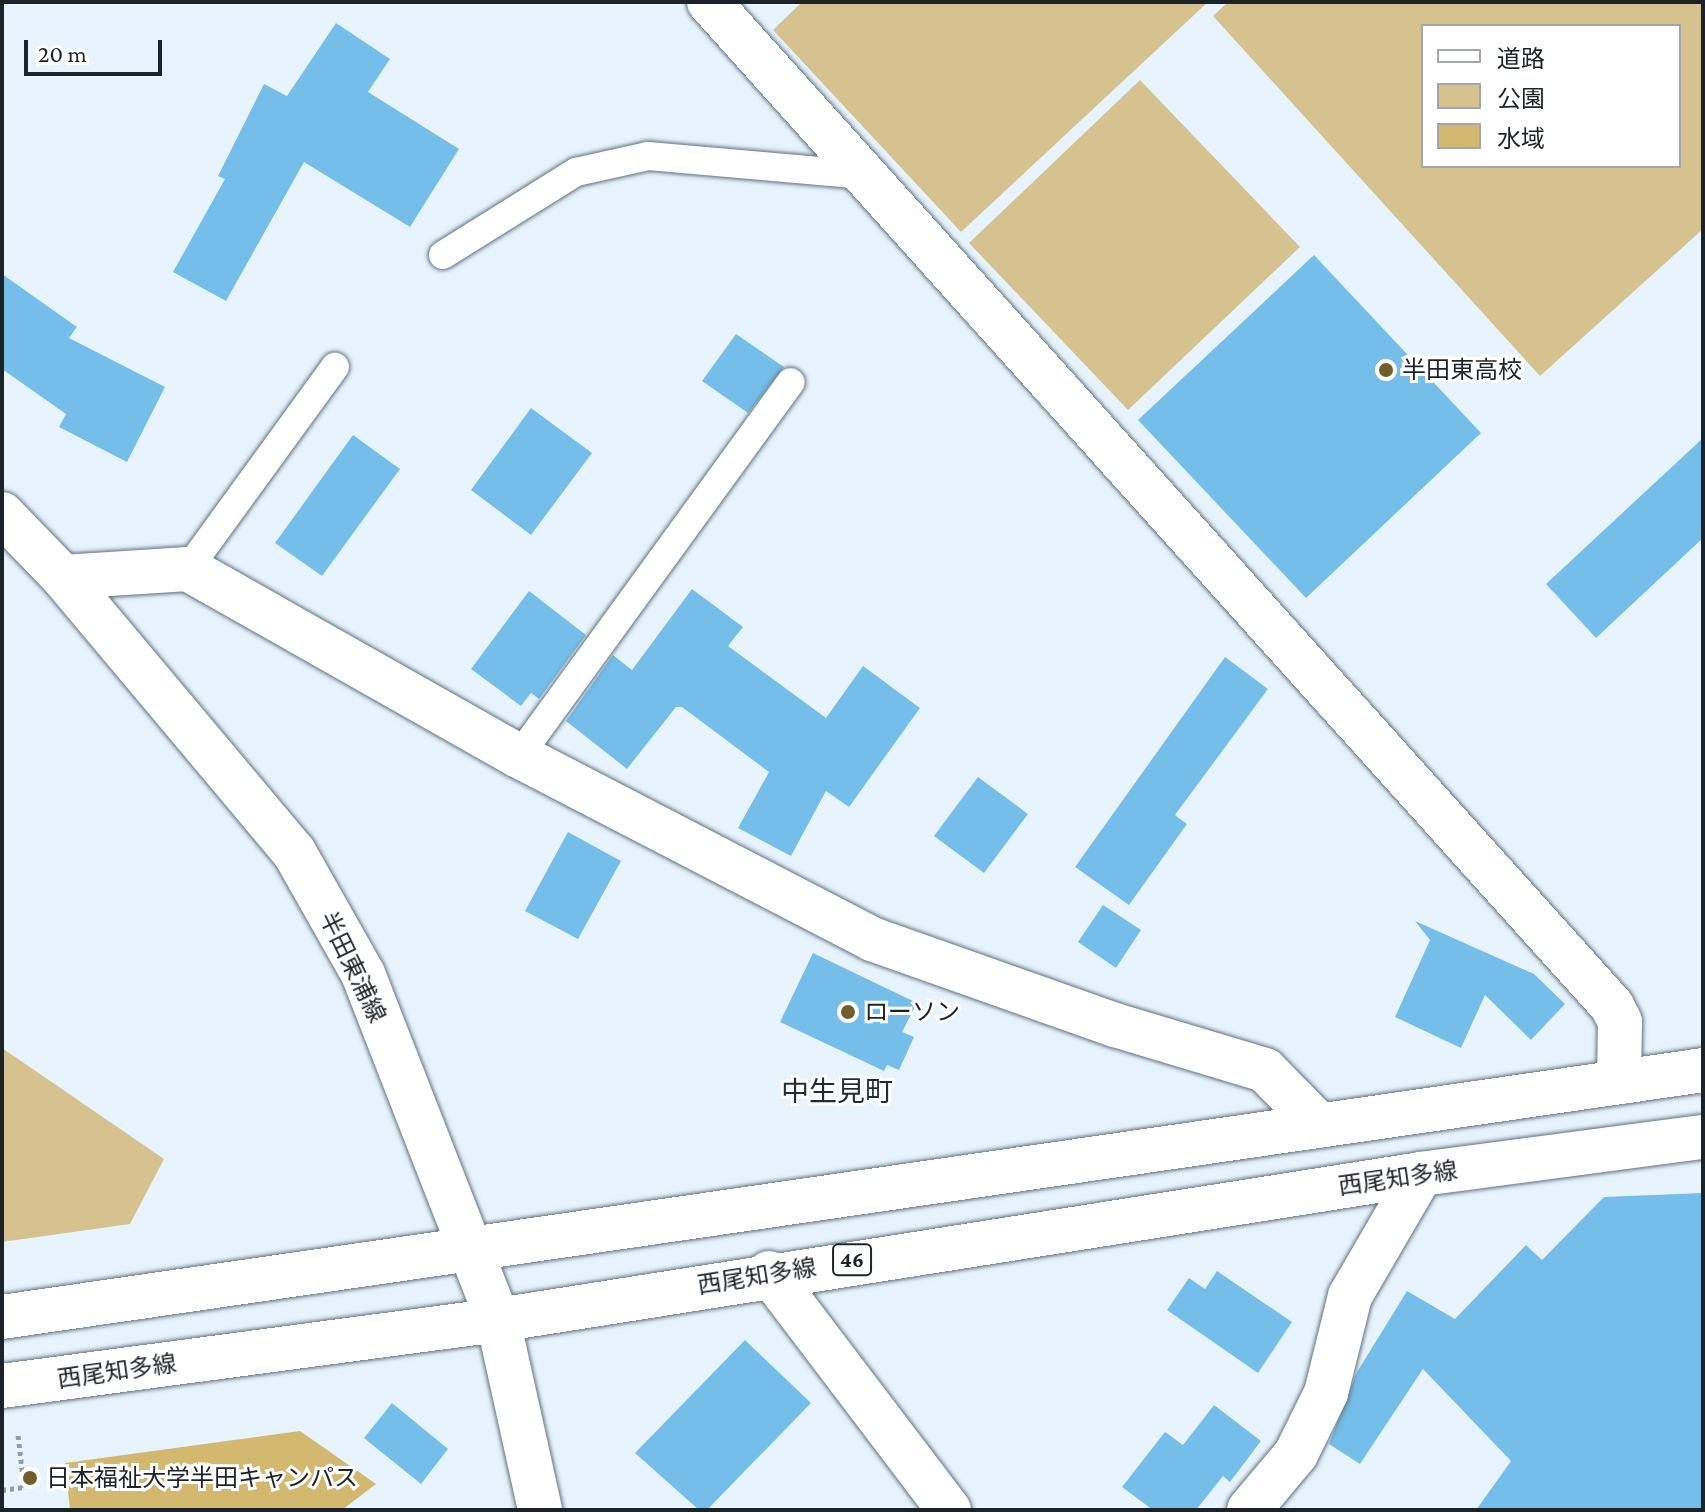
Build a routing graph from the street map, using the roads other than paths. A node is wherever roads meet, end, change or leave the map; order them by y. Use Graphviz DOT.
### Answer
graph roads {
  1 [pos="709,2"];
  2 [pos="865,175"];
  3 [pos="443,255"];
  4 [pos="335,367"];
  5 [pos="791,382"];
  6 [pos="2,514"];
  7 [pos="188,569"];
  8 [pos="63,577"];
  9 [pos="519,756"];
  10 [pos="1703,1070"];
  11 [pos="1619,1080"];
  12 [pos="1318,1124"];
  13 [pos="1703,1137"];
  14 [pos="1421,1174"];
  15 [pos="469,1250"];
  16 [pos="769,1273"];
  17 [pos="2,1317"];
  18 [pos="498,1320"];
  19 [pos="2,1386"];
  20 [pos="540,1510"];
  21 [pos="949,1510"];
  22 [pos="1249,1510"];
  1 -- 2 [label="main road"];
  2 -- 3 [label="lane"];
  2 -- 11 [label="main road"];
  4 -- 7 [label="lane"];
  5 -- 9 [label="lane"];
  6 -- 8 [label="main road, 半田東浦線"];
  7 -- 8 [label="main road"];
  7 -- 9 [label="main road"];
  8 -- 15 [label="main road, 半田東浦線"];
  9 -- 12 [label="main road"];
  10 -- 11 [label="main road"];
  11 -- 12 [label="main road"];
  12 -- 15 [label="main road"];
  13 -- 14 [label="main road, 西尾知多線 / 46"];
  14 -- 16 [label="main road, 西尾知多線 / 46"];
  14 -- 22 [label="main road"];
  15 -- 17 [label="main road"];
  15 -- 18 [label="main road, 半田東浦線"];
  16 -- 18 [label="main road, 西尾知多線 / 46"];
  16 -- 21 [label="main road"];
  18 -- 19 [label="main road, 西尾知多線 / 46"];
  18 -- 20 [label="main road, 半田東浦線"];
}
